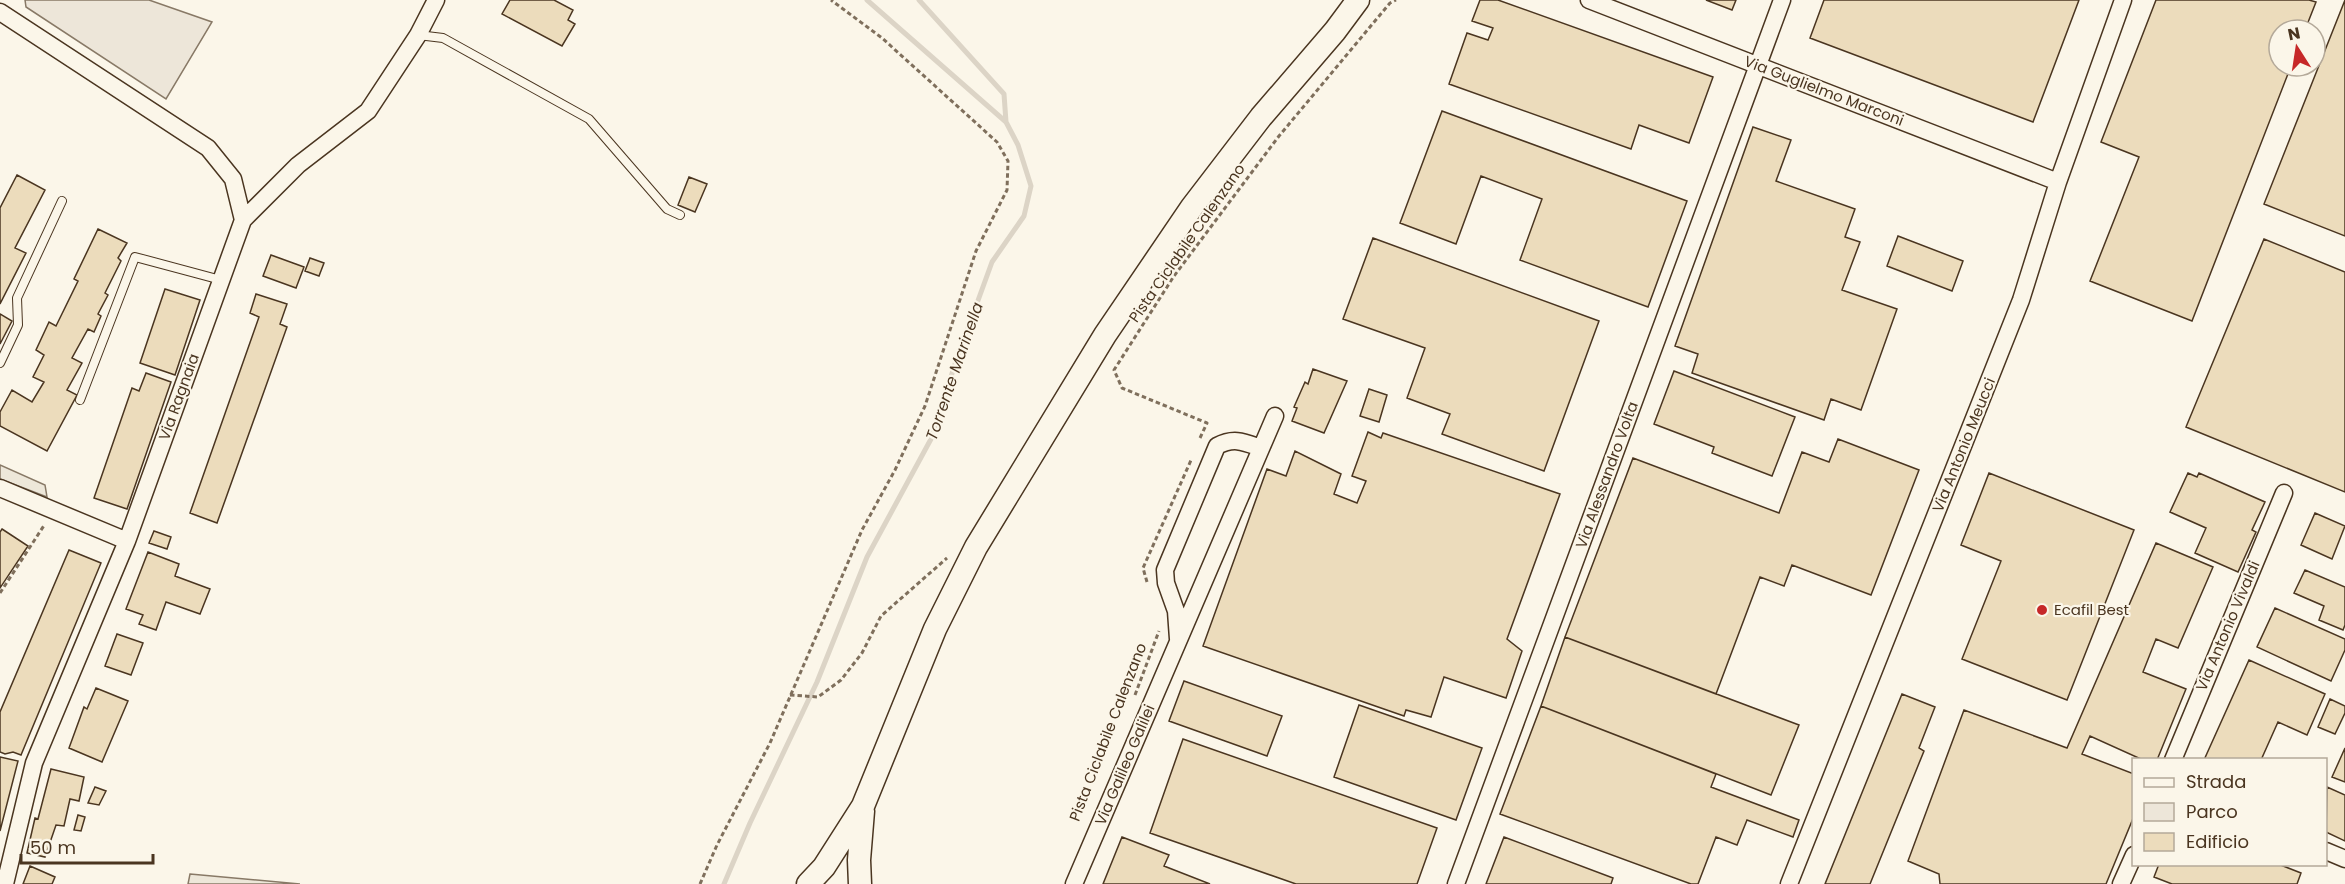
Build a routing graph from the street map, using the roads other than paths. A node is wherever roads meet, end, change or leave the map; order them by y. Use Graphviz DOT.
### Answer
graph roads {
  1 [pos="436,0"];
  2 [pos="1358,0"];
  3 [pos="1370,0"];
  4 [pos="1589,0"];
  5 [pos="1782,0"];
  6 [pos="2123,0"];
  7 [pos="0,12"];
  8 [pos="1335,31"];
  9 [pos="418,35"];
  10 [pos="1757,65"];
  11 [pos="2058,182"];
  12 [pos="62,201"];
  13 [pos="680,215"];
  14 [pos="243,220"];
  15 [pos="221,280"];
  16 [pos="0,363"];
  17 [pos="80,400"];
  18 [pos="1275,416"];
  19 [pos="1261,448"];
  20 [pos="0,488"];
  21 [pos="2284,493"];
  22 [pos="127,541"];
  23 [pos="1170,593"];
  24 [pos="1200,593"];
  25 [pos="1178,646"];
  26 [pos="2173,758"];
  27 [pos="863,806"];
  28 [pos="2327,852"];
  29 [pos="2132,857"];
  30 [pos="2345,859"];
  31 [pos="5,884"];
  32 [pos="808,884"];
  33 [pos="835,884"];
  34 [pos="860,884"];
  35 [pos="1074,884"];
  36 [pos="1456,884"];
  37 [pos="1789,884"];
  38 [pos="2121,884"];
  1 -- 9 [label="street"];
  2 -- 8 [label="main road"];
  3 -- 8 [label="main road"];
  4 -- 10 [label="street, Via Guglielmo Marconi"];
  5 -- 10 [label="street, Via Alessandro Volta"];
  6 -- 11 [label="street, Via Antonio Meucci"];
  7 -- 14 [label="street"];
  8 -- 27 [label="main road"];
  9 -- 13 [label="lane"];
  9 -- 14 [label="street"];
  10 -- 11 [label="street, Via Guglielmo Marconi"];
  10 -- 36 [label="street, Via Alessandro Volta"];
  11 -- 37 [label="street, Via Antonio Meucci"];
  12 -- 16 [label="lane"];
  14 -- 15 [label="street, Via Ragnaia"];
  15 -- 17 [label="lane"];
  15 -- 22 [label="street, Via Ragnaia"];
  18 -- 19 [label="street, Via Galileo Galilei"];
  19 -- 23 [label="street, Via Galileo Galilei"];
  19 -- 24 [label="street, Via Galileo Galilei"];
  20 -- 22 [label="street"];
  21 -- 26 [label="street, Via Antonio Vivaldi"];
  22 -- 31 [label="street, Via Ragnaia"];
  23 -- 24 [label="street"];
  23 -- 25 [label="street, Via Galileo Galilei"];
  24 -- 25 [label="street, Via Galileo Galilei"];
  25 -- 35 [label="street, Via Galileo Galilei"];
  27 -- 32 [label="main road"];
  27 -- 34 [label="main road"];
  28 -- 30 [label="street"];
  29 -- 38 [label="street"];
  32 -- 33 [label="main road"];
}
